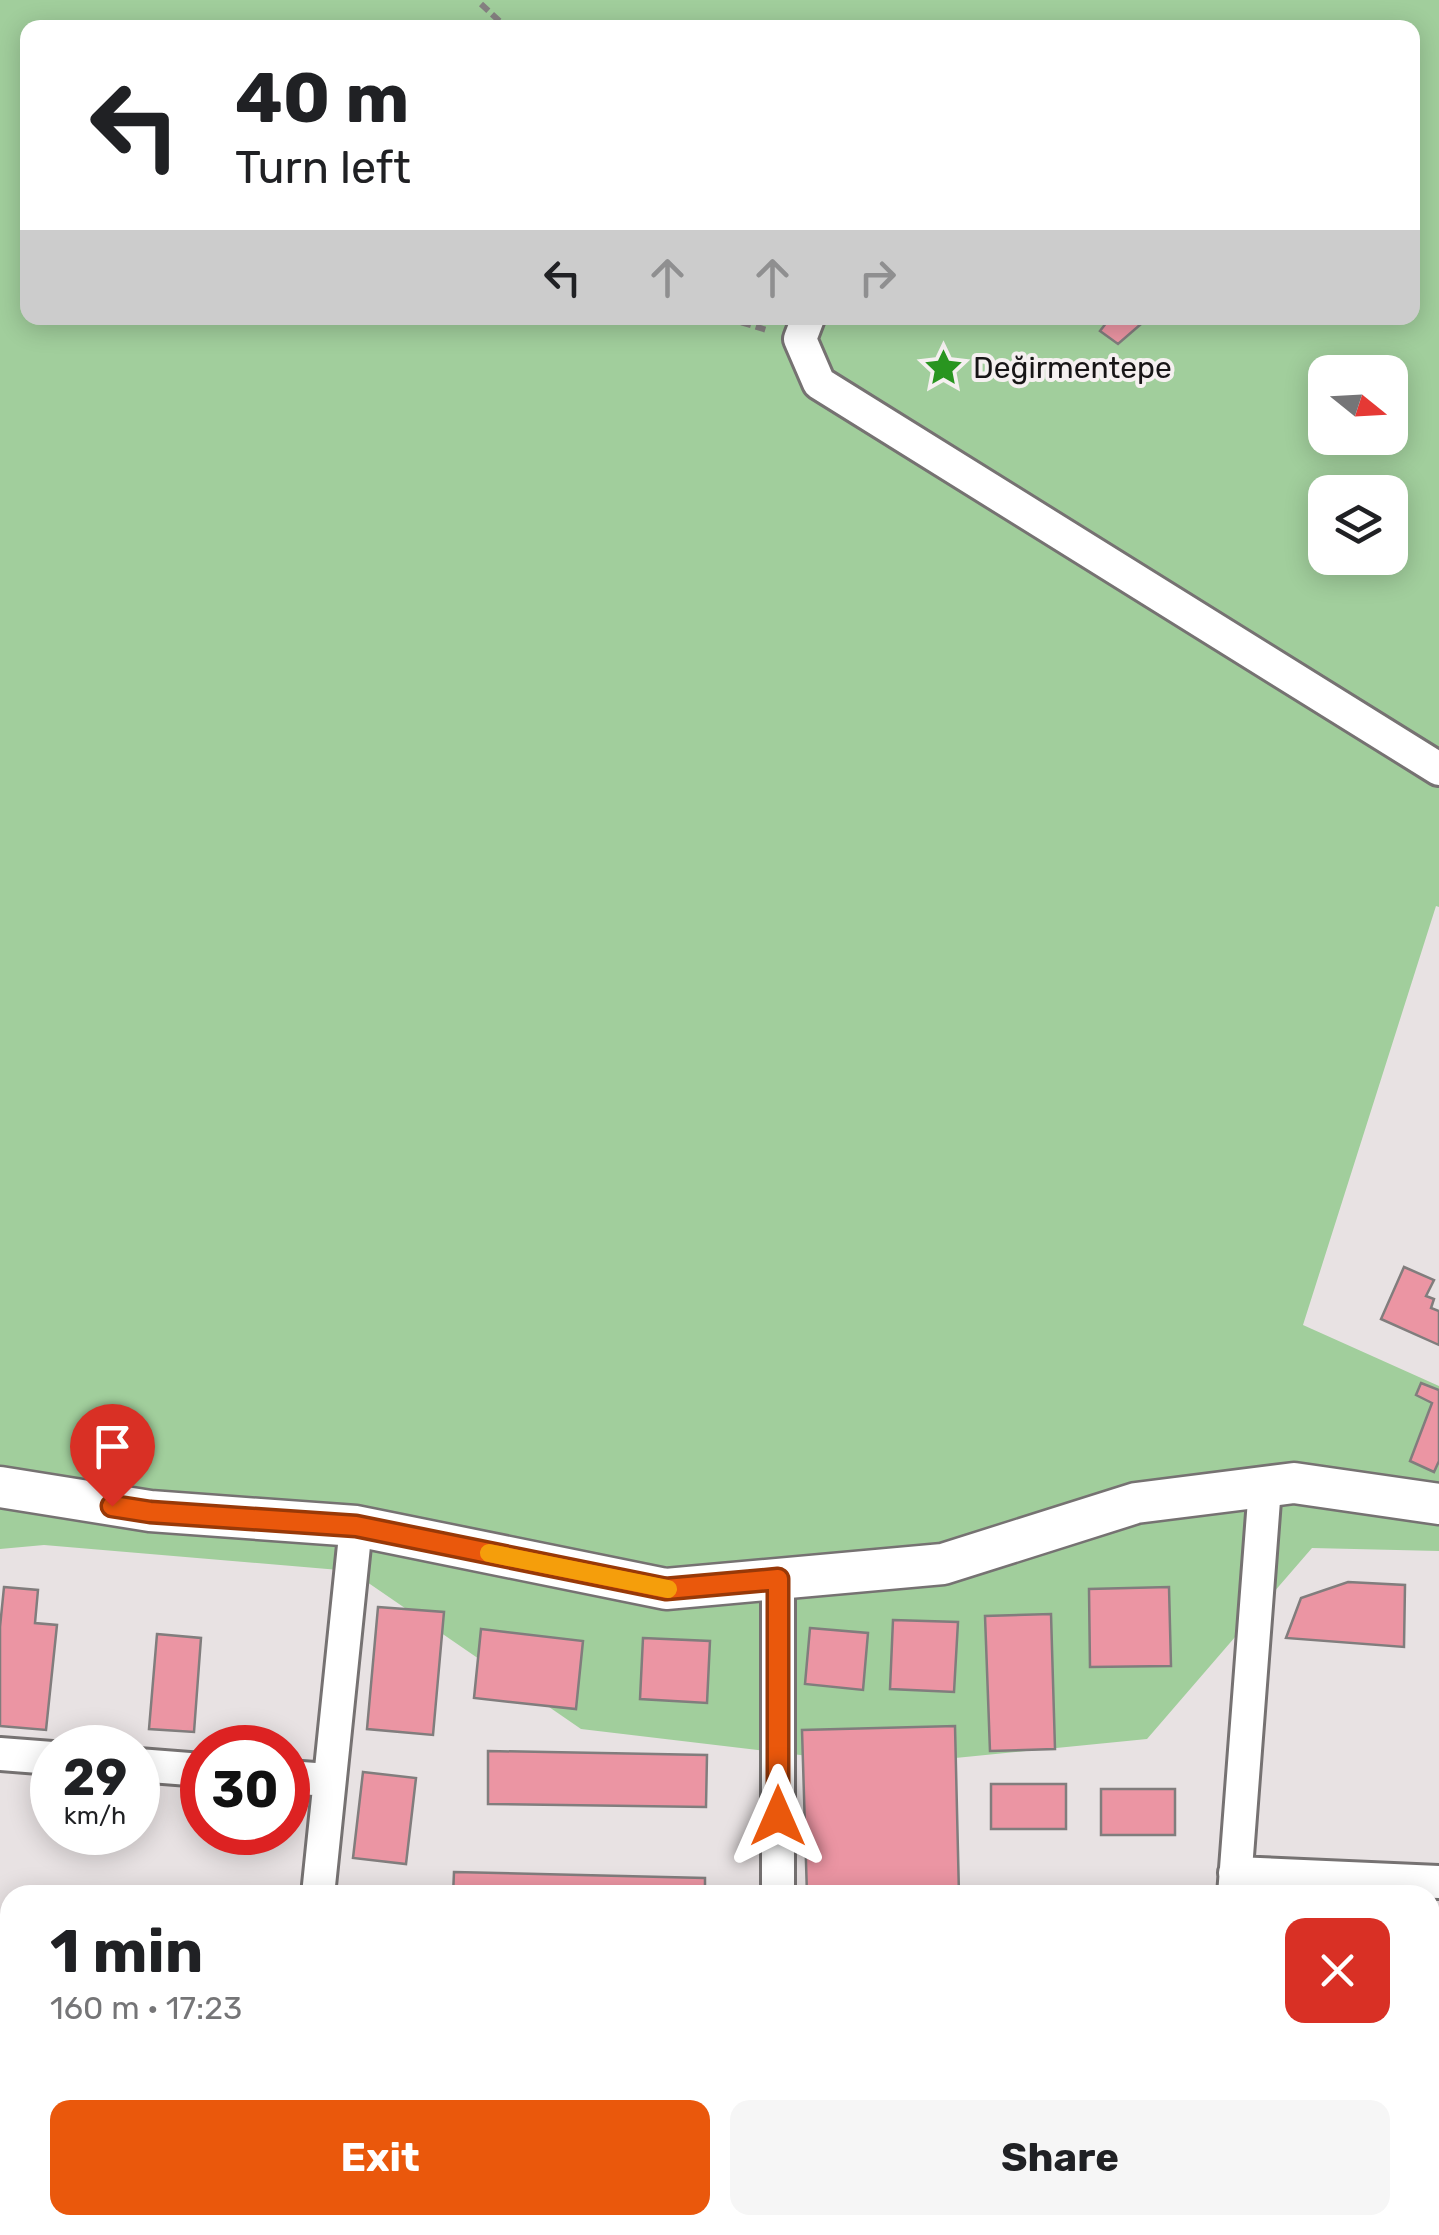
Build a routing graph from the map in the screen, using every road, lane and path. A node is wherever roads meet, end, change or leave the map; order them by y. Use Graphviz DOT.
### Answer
graph roads {
  1 [pos="481,4"];
  2 [pos="499,20"];
  3 [pos="804,328"];
  4 [pos="1439,769"];
  5 [pos="1265,1487"];
  6 [pos="0,1488"];
  7 [pos="1439,1504"];
  8 [pos="356,1526"];
  9 [pos="778,1579"];
  10 [pos="0,1754"];
  11 [pos="30,1756"];
  12 [pos="310,1779"];
  13 [pos="328,1780"];
  14 [pos="1439,1882"];
  15 [pos="1234,1884"];
  16 [pos="319,1885"];
  17 [pos="778,1885"];
  1 -- 2 [label="path"];
  3 -- 4 [label="street"];
  5 -- 7 [label="street"];
  5 -- 9 [label="street"];
  5 -- 15 [label="street"];
  6 -- 8 [label="street"];
  8 -- 9 [label="street"];
  8 -- 13 [label="street"];
  9 -- 17 [label="street"];
  10 -- 11 [label="street"];
  12 -- 13 [label="street"];
  13 -- 16 [label="street"];
  14 -- 15 [label="street"];
}
